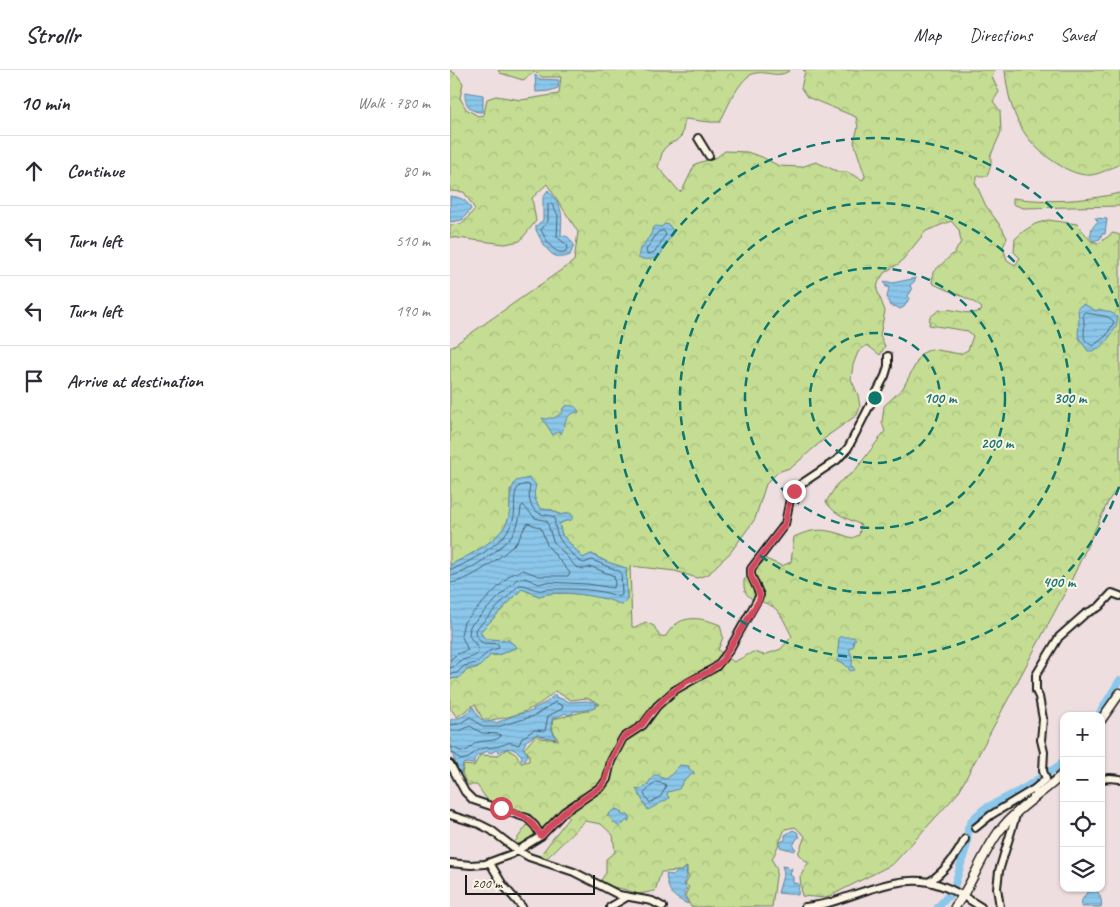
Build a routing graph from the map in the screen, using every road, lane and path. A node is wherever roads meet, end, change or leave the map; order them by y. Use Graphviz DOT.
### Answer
graph roads {
  1 [pos="698,138"];
  2 [pos="710,156"];
  3 [pos="888,356"];
  4 [pos="1120,596"];
  5 [pos="1120,693"];
  6 [pos="1105,714"];
  7 [pos="450,764"];
  8 [pos="1060,776"];
  9 [pos="1105,778"];
  10 [pos="1120,780"];
  11 [pos="1036,792"];
  12 [pos="1017,811"];
  13 [pos="450,815"];
  14 [pos="975,828"];
  15 [pos="541,836"];
  16 [pos="965,839"];
  17 [pos="517,850"];
  18 [pos="450,863"];
  19 [pos="490,863"];
  20 [pos="929,882"];
  21 [pos="963,896"];
  22 [pos="627,897"];
  23 [pos="612,906"];
  24 [pos="815,906"];
  25 [pos="522,907"];
  26 [pos="663,907"];
  27 [pos="805,907"];
  28 [pos="955,907"];
  29 [pos="981,907"];
  30 [pos="1000,907"];
  1 -- 2 [label="street"];
  3 -- 15 [label="street"];
  4 -- 11 [label="street"];
  5 -- 6 [label="main road"];
  7 -- 15 [label="street"];
  8 -- 11 [label="main road"];
  9 -- 10 [label="street"];
  11 -- 12 [label="main road"];
  11 -- 14 [label="street"];
  12 -- 21 [label="main road"];
  12 -- 30 [label="street"];
  13 -- 17 [label="street"];
  15 -- 17 [label="street"];
  16 -- 20 [label="street"];
  17 -- 19 [label="street"];
  17 -- 22 [label="street"];
  18 -- 19 [label="street"];
  19 -- 25 [label="street"];
  20 -- 21 [label="street"];
  20 -- 24 [label="street"];
  21 -- 28 [label="main road"];
  21 -- 29 [label="street"];
  22 -- 23 [label="street"];
  22 -- 26 [label="street"];
  24 -- 27 [label="street"];
}
